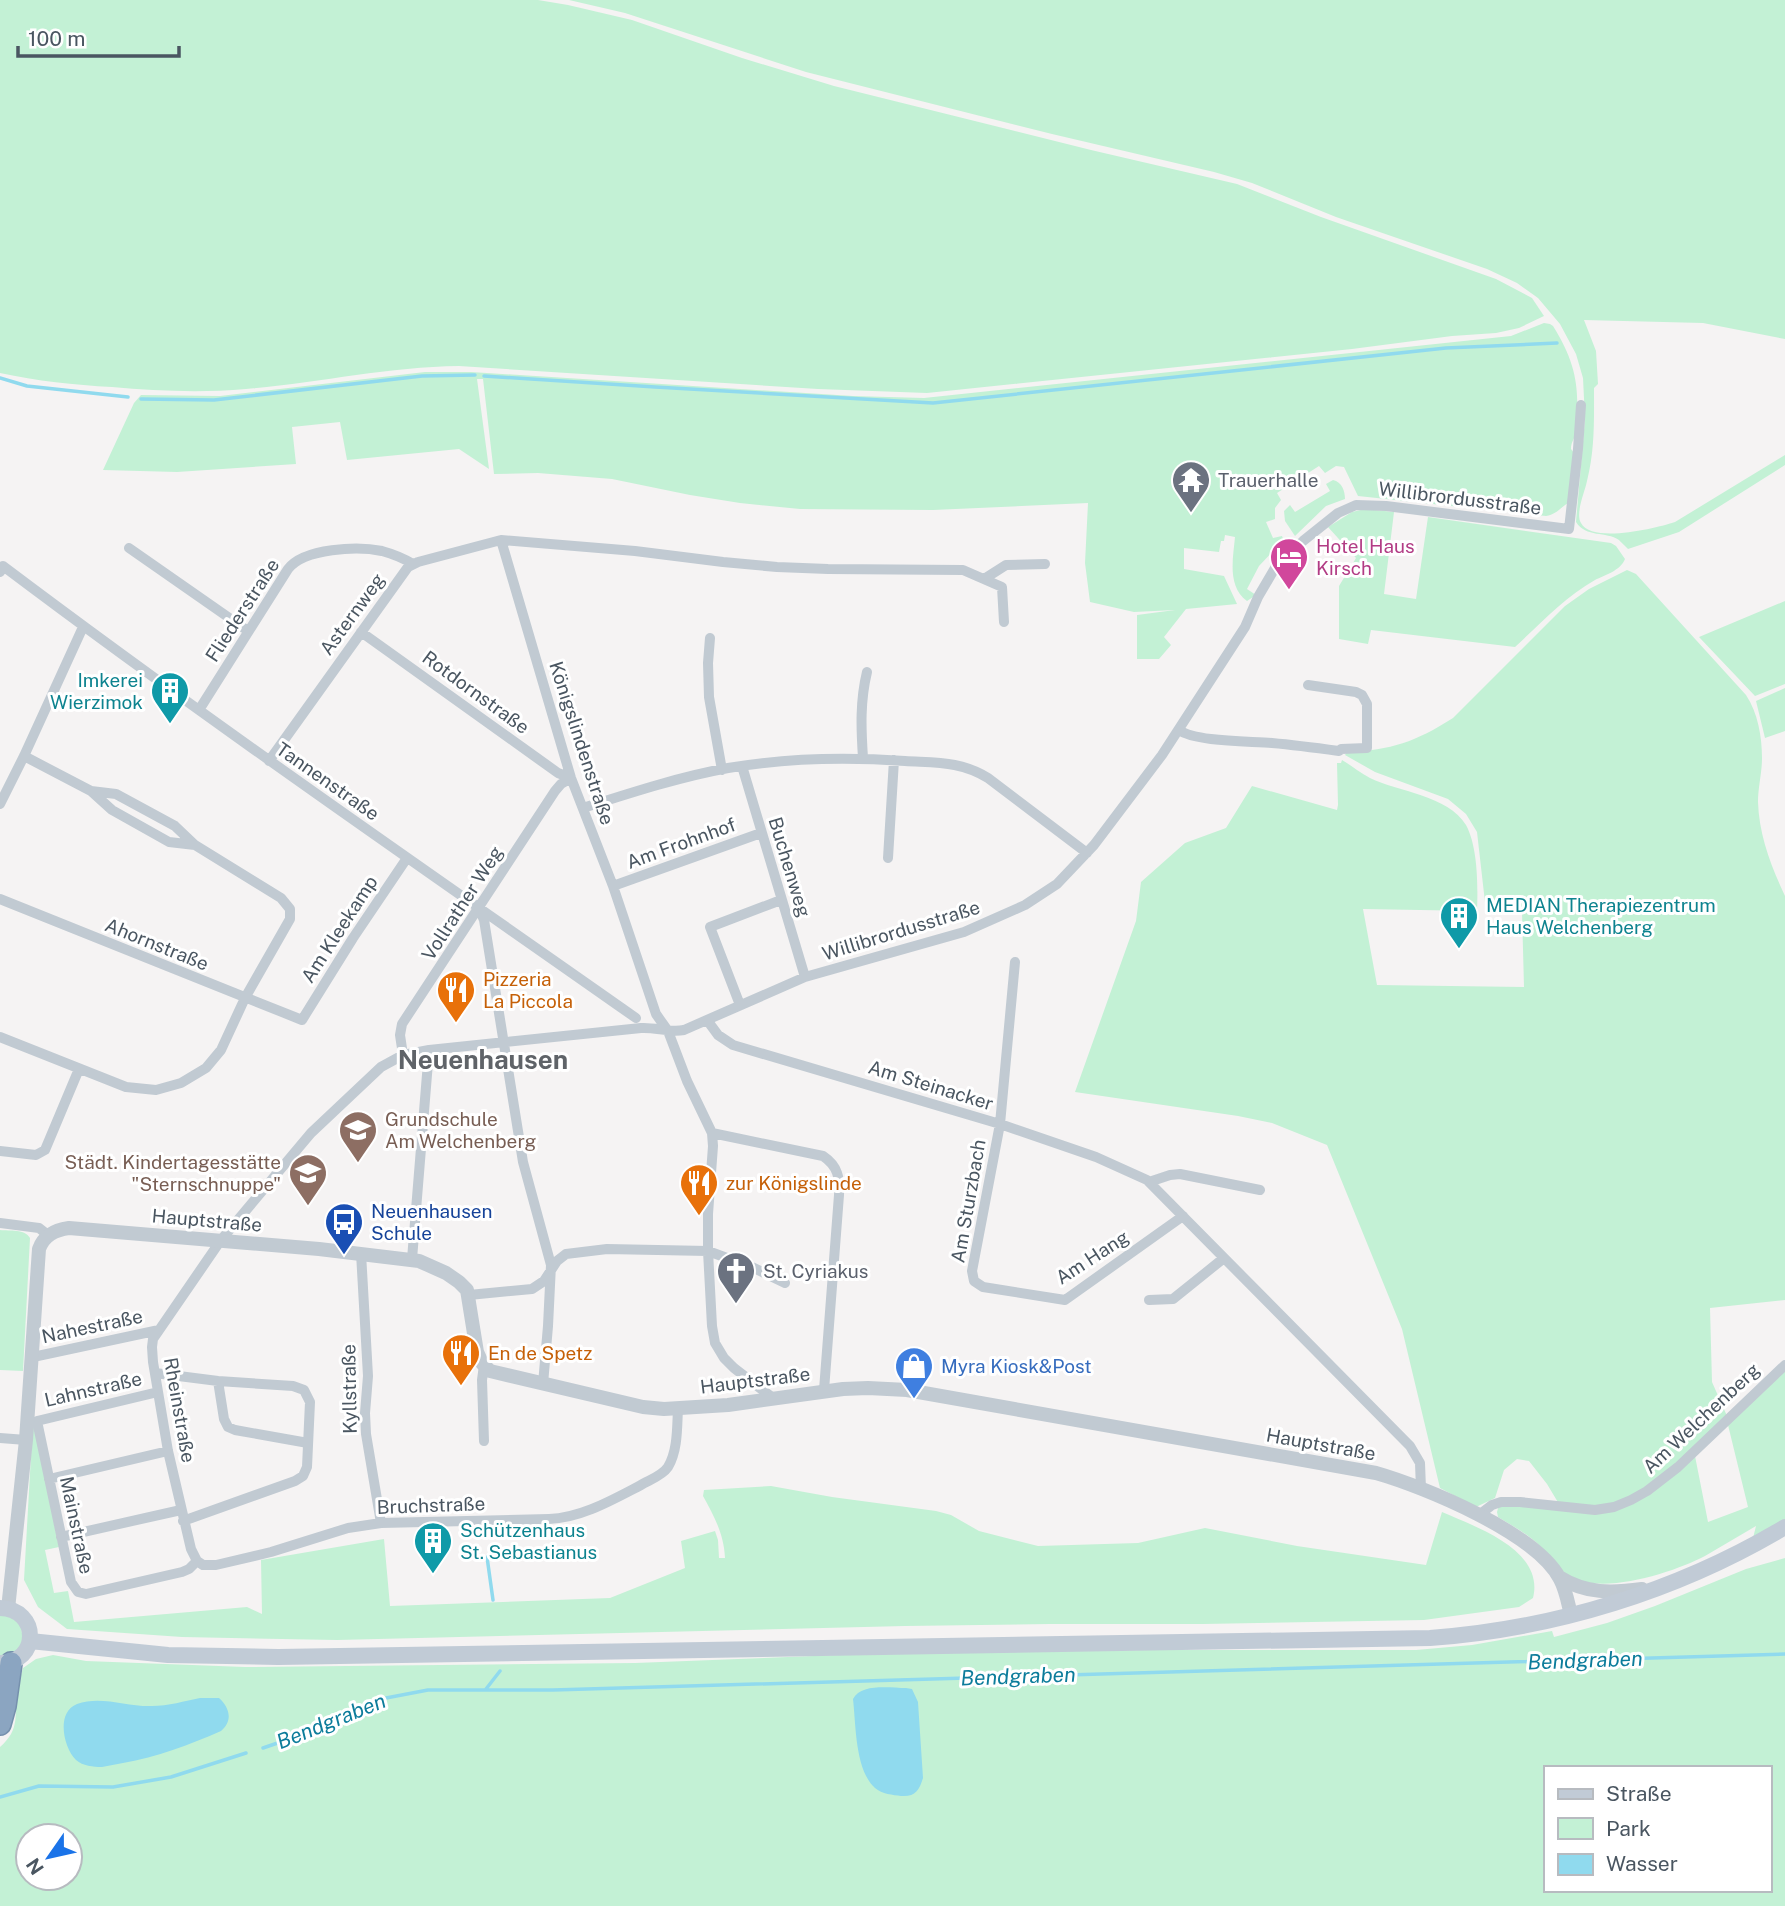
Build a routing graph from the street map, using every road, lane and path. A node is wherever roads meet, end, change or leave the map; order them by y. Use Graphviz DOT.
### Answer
graph roads {
  1 [pos="1581,405"];
  2 [pos="501,540"];
  3 [pos="129,548"];
  4 [pos="412,564"];
  5 [pos="1045,564"];
  6 [pos="1,569"];
  7 [pos="984,579"];
  8 [pos="1004,622"];
  9 [pos="83,627"];
  10 [pos="248,631"];
  11 [pos="361,632"];
  12 [pos="710,638"];
  13 [pos="867,672"];
  14 [pos="1308,685"];
  15 [pos="199,710"];
  16 [pos="1179,730"];
  17 [pos="24,756"];
  18 [pos="863,758"];
  19 [pos="894,760"];
  20 [pos="269,761"];
  21 [pos="742,766"];
  22 [pos="722,770"];
  23 [pos="571,778"];
  24 [pos="90,790"];
  25 [pos="0,804"];
  26 [pos="583,808"];
  27 [pos="761,833"];
  28 [pos="195,845"];
  29 [pos="1087,853"];
  30 [pos="407,858"];
  31 [pos="888,858"];
  32 [pos="613,886"];
  33 [pos="0,899"];
  34 [pos="781,900"];
  35 [pos="479,908"];
  36 [pos="1015,962"];
  37 [pos="805,977"];
  38 [pos="245,998"];
  39 [pos="740,1005"];
  40 [pos="636,1018"];
  41 [pos="302,1020"];
  42 [pos="707,1020"];
  43 [pos="668,1031"];
  44 [pos="0,1037"];
  45 [pos="503,1042"];
  46 [pos="429,1050"];
  47 [pos="403,1055"];
  48 [pos="79,1069"];
  49 [pos="1000,1124"];
  50 [pos="712,1133"];
  51 [pos="0,1151"];
  52 [pos="1149,1182"];
  53 [pos="1260,1190"];
  54 [pos="1183,1216"];
  55 [pos="0,1223"];
  56 [pos="48,1235"];
  57 [pos="221,1240"];
  58 [pos="708,1251"];
  59 [pos="362,1253"];
  60 [pos="1224,1258"];
  61 [pos="412,1259"];
  62 [pos="551,1271"];
  63 [pos="974,1279"];
  64 [pos="785,1283"];
  65 [pos="469,1295"];
  66 [pos="1149,1300"];
  67 [pos="159,1330"];
  68 [pos="33,1357"];
  69 [pos="484,1365"];
  70 [pos="1785,1365"];
  71 [pos="155,1373"];
  72 [pos="218,1381"];
  73 [pos="543,1384"];
  74 [pos="824,1391"];
  75 [pos="158,1392"];
  76 [pos="773,1398"];
  77 [pos="678,1408"];
  78 [pos="37,1420"];
  79 [pos="0,1438"];
  80 [pos="26,1440"];
  81 [pos="484,1441"];
  82 [pos="308,1443"];
  83 [pos="168,1451"];
  84 [pos="49,1479"];
  85 [pos="1420,1489"];
  86 [pos="182,1515"];
  87 [pos="1479,1515"];
  88 [pos="381,1523"];
  89 [pos="1785,1527"];
  90 [pos="61,1537"];
  91 [pos="197,1561"];
  92 [pos="1559,1577"];
  93 [pos="1663,1586"];
  94 [pos="4,1609"];
  95 [pos="1571,1615"];
  96 [pos="30,1641"];
  97 [pos="5,1663"];
  98 [pos="0,1724"];
  1 -- 16 [label="street, Willibrordusstraße"];
  2 -- 4 [label="street"];
  2 -- 7 [label="street"];
  2 -- 23 [label="street, Königslindenstraße"];
  3 -- 10 [label="street"];
  4 -- 10 [label="street, Fliederstraße"];
  4 -- 11 [label="street, Asternweg"];
  5 -- 7 [label="street"];
  6 -- 9 [label="street, Tannenstraße"];
  7 -- 8 [label="street"];
  9 -- 15 [label="street, Tannenstraße"];
  9 -- 17 [label="street"];
  10 -- 15 [label="street, Fliederstraße"];
  11 -- 20 [label="street, Asternweg"];
  11 -- 23 [label="street, Rotdornstraße"];
  12 -- 22 [label="street"];
  13 -- 18 [label="street"];
  14 -- 16 [label="street"];
  15 -- 20 [label="street, Tannenstraße"];
  16 -- 29 [label="street, Willibrordusstraße"];
  17 -- 24 [label="street"];
  17 -- 25 [label="street"];
  18 -- 19 [label="street"];
  18 -- 21 [label="street"];
  19 -- 29 [label="street"];
  19 -- 31 [label="street"];
  20 -- 30 [label="street, Tannenstraße"];
  21 -- 22 [label="street"];
  21 -- 27 [label="street, Buchenweg"];
  22 -- 26 [label="street"];
  23 -- 26 [label="street, Königslindenstraße"];
  23 -- 35 [label="street, Vollrather Weg"];
  24 -- 28 [label="street"];
  24 -- 28 [label="street"];
  26 -- 32 [label="street, Königslindenstraße"];
  27 -- 32 [label="street, Am Frohnhof"];
  27 -- 34 [label="street, Buchenweg"];
  28 -- 38 [label="street"];
  29 -- 37 [label="street, Willibrordusstraße"];
  30 -- 35 [label="street, Tannenstraße"];
  30 -- 41 [label="street, Am Kleekamp"];
  32 -- 43 [label="street, Königslindenstraße"];
  33 -- 38 [label="street, Ahornstraße"];
  34 -- 37 [label="street, Buchenweg"];
  34 -- 39 [label="street"];
  35 -- 40 [label="street, Tannenstraße"];
  35 -- 45 [label="street"];
  35 -- 47 [label="street, Vollrather Weg"];
  36 -- 49 [label="street, Am Sturzbach"];
  37 -- 39 [label="street, Willibrordusstraße"];
  38 -- 41 [label="street, Ahornstraße"];
  38 -- 48 [label="street"];
  39 -- 42 [label="street, Willibrordusstraße"];
  42 -- 43 [label="street, Willibrordusstraße"];
  42 -- 49 [label="street, Am Steinacker"];
  43 -- 45 [label="street, Willibrordusstraße"];
  43 -- 50 [label="street, Königslindenstraße"];
  44 -- 48 [label="street"];
  45 -- 46 [label="street, Willibrordusstraße"];
  45 -- 62 [label="street"];
  46 -- 47 [label="street, Willibrordusstraße"];
  46 -- 61 [label="street"];
  47 -- 57 [label="street, Willibrordusstraße"];
  48 -- 51 [label="street"];
  49 -- 52 [label="street, Am Steinacker"];
  49 -- 63 [label="street, Am Sturzbach"];
  50 -- 58 [label="street, Königslindenstraße"];
  50 -- 74 [label="street"];
  52 -- 53 [label="street"];
  52 -- 54 [label="street, Am Steinacker"];
  54 -- 60 [label="street, Am Steinacker"];
  54 -- 63 [label="street, Am Hang"];
  55 -- 56 [label="street, Hauptstraße"];
  56 -- 57 [label="street, Hauptstraße"];
  56 -- 68 [label="street"];
  57 -- 59 [label="street, Hauptstraße"];
  57 -- 67 [label="street, Rheinstraße"];
  58 -- 62 [label="street"];
  58 -- 64 [label="street"];
  58 -- 76 [label="street, Königslindenstraße"];
  59 -- 61 [label="street, Hauptstraße"];
  59 -- 88 [label="street, Kyllstraße"];
  60 -- 66 [label="street"];
  60 -- 85 [label="street, Am Steinacker"];
  61 -- 65 [label="street, Hauptstraße"];
  62 -- 65 [label="street"];
  62 -- 73 [label="street"];
  65 -- 69 [label="street"];
  67 -- 68 [label="street, Nahestraße"];
  67 -- 71 [label="street, Rheinstraße"];
  68 -- 80 [label="street"];
  69 -- 73 [label="street, Hauptstraße"];
  69 -- 81 [label="street"];
  70 -- 87 [label="street, Am Welchenberg"];
  71 -- 72 [label="street"];
  71 -- 75 [label="street, Rheinstraße"];
  72 -- 82 [label="street"];
  72 -- 82 [label="street"];
  73 -- 77 [label="street, Hauptstraße"];
  74 -- 76 [label="street, Hauptstraße"];
  74 -- 85 [label="street, Hauptstraße"];
  75 -- 78 [label="street, Lahnstraße"];
  75 -- 83 [label="street, Rheinstraße"];
  76 -- 77 [label="street, Hauptstraße"];
  77 -- 88 [label="street, Bruchstraße"];
  78 -- 84 [label="street, Mainstraße"];
  79 -- 80 [label="street"];
  80 -- 94 [label="street"];
  82 -- 86 [label="street"];
  83 -- 84 [label="street"];
  83 -- 86 [label="street, Rheinstraße"];
  84 -- 90 [label="street, Mainstraße"];
  85 -- 87 [label="street, Hauptstraße"];
  86 -- 90 [label="street"];
  86 -- 91 [label="street, Rheinstraße"];
  87 -- 92 [label="street, Hauptstraße"];
  88 -- 91 [label="street, Bruchstraße"];
  89 -- 93 [label="main road"];
  90 -- 91 [label="street, Mainstraße"];
  92 -- 93 [label="street, Hauptstraße"];
  92 -- 95 [label="street, Hauptstraße"];
  93 -- 95 [label="main road"];
  94 -- 96 [label="main road"];
  95 -- 96 [label="main road"];
  96 -- 97 [label="main road"];
  97 -- 98 [label="highway"];
}
